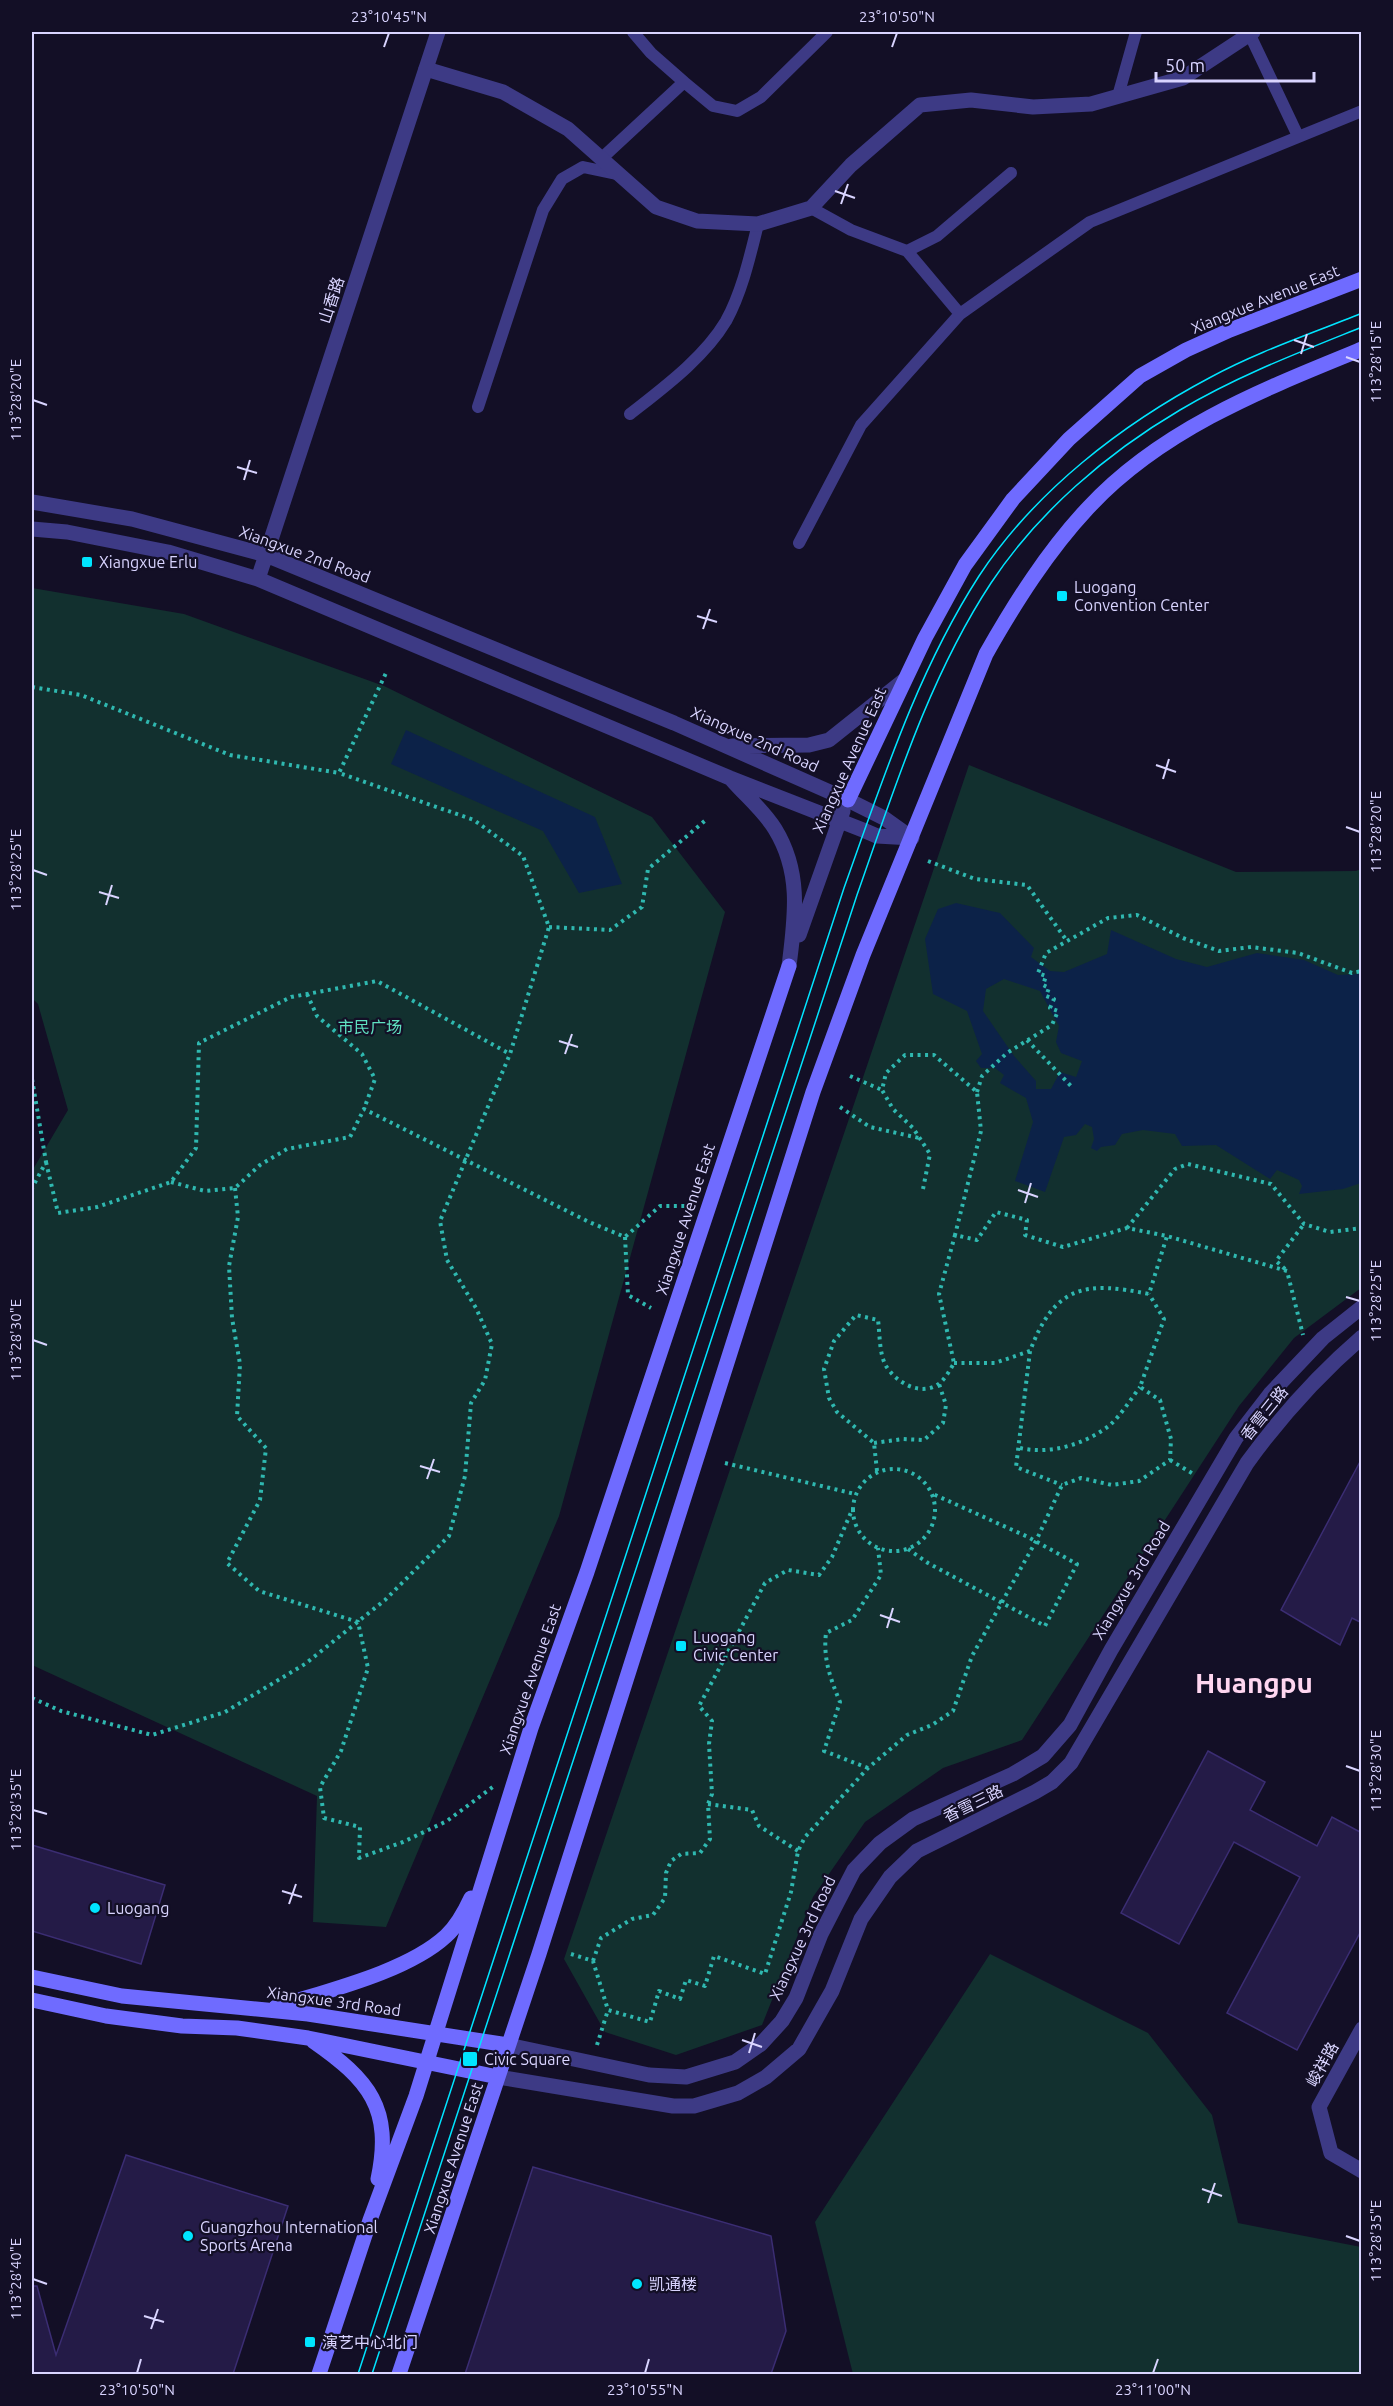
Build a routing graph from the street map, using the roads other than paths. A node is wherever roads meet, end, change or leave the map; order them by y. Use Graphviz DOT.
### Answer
graph roads {
  1 [pos="438,32"];
  2 [pos="633,32"];
  3 [pos="827,32"];
  4 [pos="1136,32"];
  5 [pos="1252,33"];
  6 [pos="426,69"];
  7 [pos="684,82"];
  8 [pos="1118,96"];
  9 [pos="1362,111"];
  10 [pos="1298,136"];
  11 [pos="602,158"];
  12 [pos="1011,173"];
  13 [pos="622,175"];
  14 [pos="811,208"];
  15 [pos="758,224"];
  16 [pos="907,251"];
  17 [pos="1362,279"];
  18 [pos="960,314"];
  19 [pos="1362,349"];
  20 [pos="478,406"];
  21 [pos="630,414"];
  22 [pos="32,502"];
  23 [pos="32,529"];
  24 [pos="799,543"];
  25 [pos="266,555"];
  26 [pos="258,579"];
  27 [pos="903,681"];
  28 [pos="725,746"];
  29 [pos="730,778"];
  30 [pos="848,800"];
  31 [pos="839,820"];
  32 [pos="912,838"];
  33 [pos="789,966"];
  34 [pos="1362,1307"];
  35 [pos="1362,1337"];
  36 [pos="489,1860"];
  37 [pos="32,1977"];
  38 [pos="32,2000"];
  39 [pos="270,2009"];
  40 [pos="1362,2029"];
  41 [pos="435,2034"];
  42 [pos="308,2038"];
  43 [pos="508,2045"];
  44 [pos="427,2060"];
  45 [pos="498,2076"];
  46 [pos="1362,2171"];
  47 [pos="370,2220"];
  48 [pos="319,2374"];
  49 [pos="399,2374"];
  1 -- 6 [label="street, 山香路"];
  2 -- 7 [label="lane"];
  3 -- 7 [label="lane"];
  4 -- 8 [label="lane"];
  5 -- 8 [label="street"];
  5 -- 10 [label="lane"];
  6 -- 11 [label="street"];
  6 -- 25 [label="street, 山香路"];
  7 -- 11 [label="lane"];
  8 -- 14 [label="street"];
  9 -- 10 [label="lane"];
  10 -- 18 [label="lane"];
  11 -- 13 [label="street"];
  12 -- 16 [label="lane"];
  13 -- 15 [label="street"];
  13 -- 20 [label="lane"];
  14 -- 15 [label="street"];
  14 -- 16 [label="lane"];
  15 -- 21 [label="lane"];
  16 -- 18 [label="lane"];
  17 -- 27 [label="main road, Xiangxue Avenue East"];
  18 -- 24 [label="lane"];
  19 -- 32 [label="main road, Xiangxue Avenue East"];
  22 -- 25 [label="street, Xiangxue 2nd Road"];
  23 -- 26 [label="street"];
  25 -- 26 [label="street, 山香路"];
  25 -- 28 [label="street, Xiangxue 2nd Road"];
  26 -- 29 [label="street"];
  27 -- 28 [label="street"];
  27 -- 30 [label="main road, Xiangxue Avenue East"];
  28 -- 30 [label="street, Xiangxue 2nd Road"];
  29 -- 31 [label="street"];
  29 -- 33 [label="street"];
  30 -- 31 [label="street, Xiangxue Avenue East"];
  30 -- 32 [label="street, Xiangxue 2nd Road"];
  31 -- 32 [label="street"];
  31 -- 33 [label="street, Xiangxue Avenue East"];
  32 -- 43 [label="main road, Xiangxue Avenue East"];
  33 -- 36 [label="main road, Xiangxue Avenue East"];
  34 -- 43 [label="street, Xiangxue 3rd Road"];
  35 -- 45 [label="street, 香雪三路"];
  36 -- 39 [label="main road"];
  36 -- 41 [label="main road, Xiangxue Avenue East"];
  37 -- 39 [label="main road, Xiangxue 3rd Road"];
  38 -- 42 [label="main road"];
  39 -- 41 [label="main road, Xiangxue 3rd Road"];
  40 -- 46 [label="street, 峻祥路"];
  41 -- 43 [label="main road, Xiangxue 3rd Road"];
  41 -- 44 [label="main road, Xiangxue Avenue East"];
  42 -- 44 [label="main road"];
  42 -- 47 [label="main road"];
  43 -- 45 [label="main road, Xiangxue Avenue East"];
  44 -- 45 [label="main road"];
  44 -- 47 [label="main road, Xiangxue Avenue East"];
  45 -- 49 [label="main road, Xiangxue Avenue East"];
  47 -- 48 [label="main road, Xiangxue Avenue East"];
}
